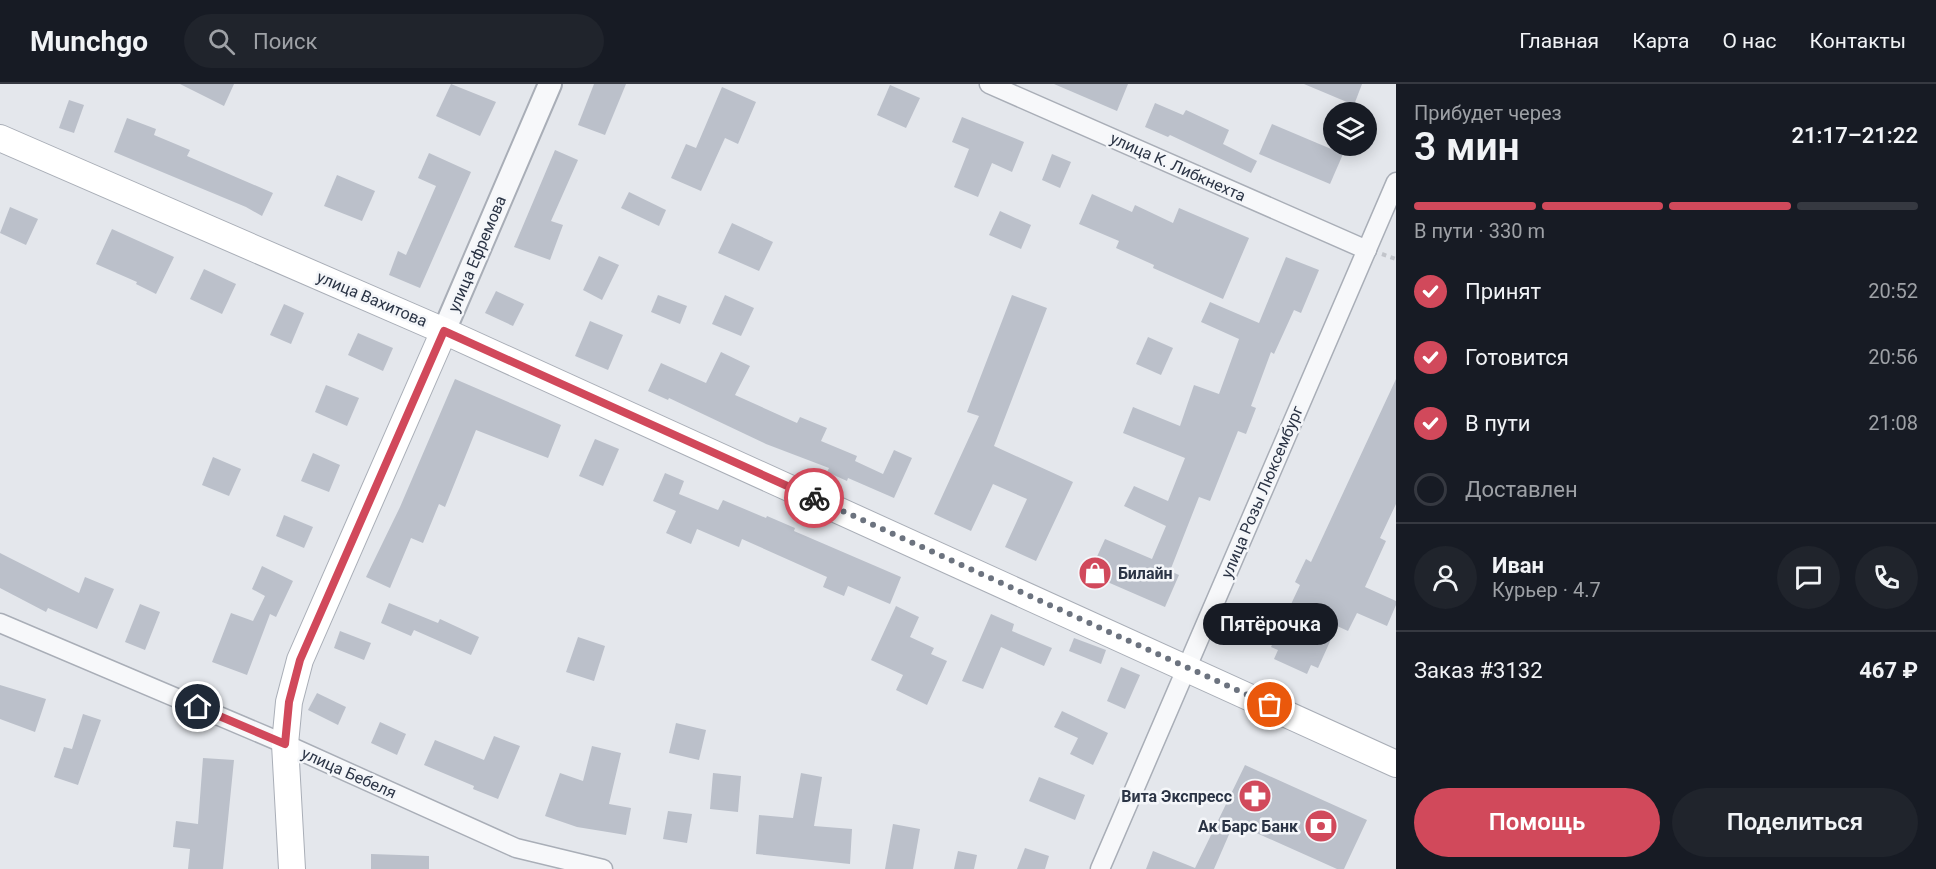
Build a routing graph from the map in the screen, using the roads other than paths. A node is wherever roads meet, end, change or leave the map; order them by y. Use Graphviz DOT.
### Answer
graph roads {
  1 [pos="550,84"];
  2 [pos="989,84"];
  3 [pos="0,138"];
  4 [pos="1396,182"];
  5 [pos="1367,250"];
  6 [pos="444,331"];
  7 [pos="0,623"];
  8 [pos="1186,666"];
  9 [pos="285,744"];
  10 [pos="1396,764"];
  11 [pos="292,869"];
  12 [pos="603,869"];
  13 [pos="1100,869"];
  1 -- 6 [label="street, улица Ефремова"];
  2 -- 5 [label="street, улица К. Либкнехта"];
  3 -- 6 [label="main road, улица Вахитова"];
  4 -- 5 [label="street, улица Розы Люксембург"];
  5 -- 8 [label="street, улица Розы Люксембург"];
  6 -- 8 [label="main road, улица Вахитова"];
  6 -- 9 [label="main road, улица Ефремова"];
  7 -- 9 [label="street, улица Бебеля"];
  8 -- 10 [label="main road, улица Вахитова"];
  8 -- 13 [label="street, улица Розы Люксембург"];
  9 -- 11 [label="main road, улица Ефремова"];
  9 -- 12 [label="street, улица Бебеля"];
}
